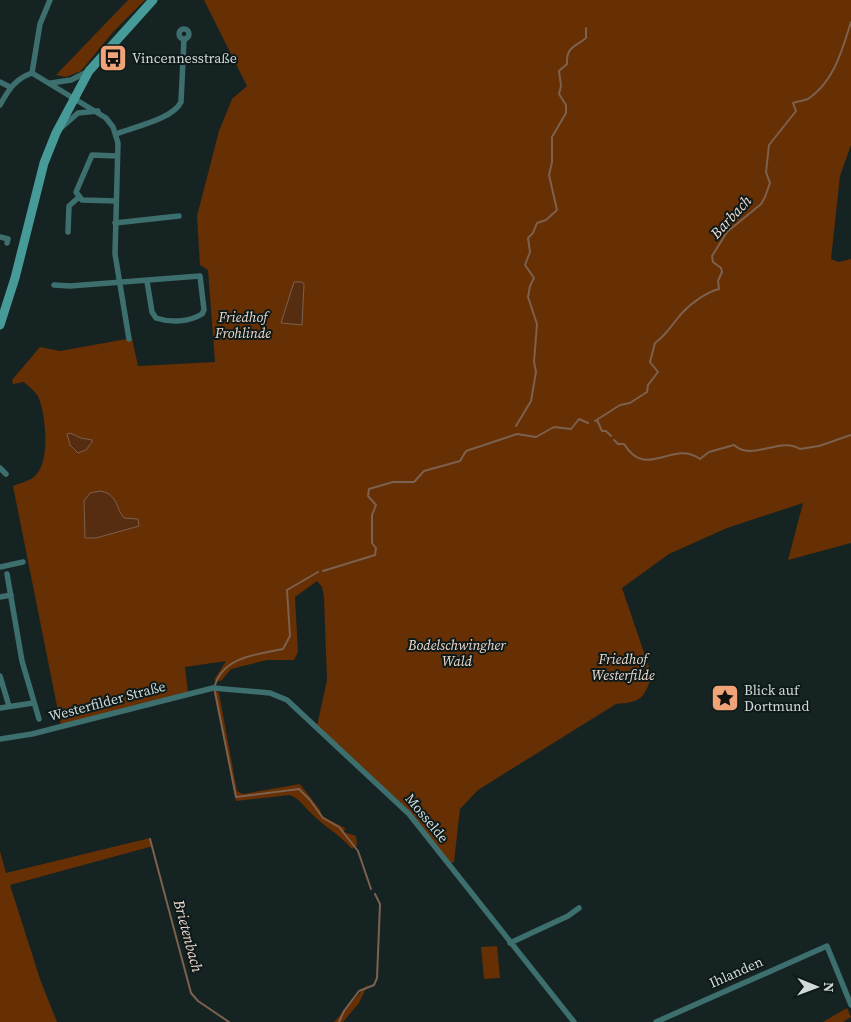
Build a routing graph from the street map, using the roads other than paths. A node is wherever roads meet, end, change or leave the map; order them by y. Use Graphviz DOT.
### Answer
graph roads {
  1 [pos="50,0"];
  2 [pos="153,0"];
  3 [pos="184,39"];
  4 [pos="89,71"];
  5 [pos="32,73"];
  6 [pos="0,82"];
  7 [pos="51,83"];
  8 [pos="10,87"];
  9 [pos="74,97"];
  10 [pos="0,105"];
  11 [pos="98,111"];
  12 [pos="56,133"];
  13 [pos="116,134"];
  14 [pos="117,156"];
  15 [pos="78,198"];
  16 [pos="116,201"];
  17 [pos="179,216"];
  18 [pos="115,223"];
  19 [pos="68,232"];
  20 [pos="0,237"];
  21 [pos="7,243"];
  22 [pos="146,281"];
  23 [pos="118,283"];
  24 [pos="54,285"];
  25 [pos="0,325"];
  26 [pos="129,339"];
  27 [pos="0,468"];
  28 [pos="6,474"];
  29 [pos="23,562"];
  30 [pos="0,567"];
  31 [pos="7,574"];
  32 [pos="11,595"];
  33 [pos="0,597"];
  34 [pos="0,676"];
  35 [pos="220,688"];
  36 [pos="34,703"];
  37 [pos="9,706"];
  38 [pos="0,708"];
  39 [pos="39,719"];
  40 [pos="0,739"];
  41 [pos="579,908"];
  42 [pos="510,943"];
  43 [pos="851,1005"];
  44 [pos="574,1022"];
  45 [pos="656,1022"];
  1 -- 5 [label="street"];
  2 -- 4 [label="main road"];
  3 -- 13 [label="street"];
  4 -- 7 [label="street"];
  4 -- 9 [label="main road"];
  5 -- 7 [label="street"];
  5 -- 8 [label="street"];
  6 -- 8 [label="street"];
  7 -- 9 [label="street"];
  8 -- 10 [label="street"];
  9 -- 11 [label="street"];
  9 -- 12 [label="main road"];
  11 -- 12 [label="street"];
  11 -- 13 [label="street"];
  12 -- 25 [label="main road"];
  13 -- 14 [label="street"];
  14 -- 15 [label="street"];
  14 -- 16 [label="street"];
  15 -- 16 [label="street"];
  15 -- 19 [label="street"];
  16 -- 18 [label="street"];
  17 -- 18 [label="street"];
  18 -- 23 [label="street"];
  20 -- 21 [label="street"];
  22 -- 22 [label="street"];
  22 -- 23 [label="street"];
  23 -- 24 [label="street"];
  23 -- 26 [label="street"];
  27 -- 28 [label="street"];
  29 -- 30 [label="street"];
  31 -- 32 [label="street"];
  32 -- 33 [label="street"];
  32 -- 36 [label="street"];
  34 -- 37 [label="street"];
  35 -- 40 [label="street, Westerfilder Straße"];
  35 -- 42 [label="street, Mosselde"];
  36 -- 37 [label="street"];
  36 -- 39 [label="street"];
  37 -- 38 [label="street"];
  41 -- 42 [label="street"];
  42 -- 44 [label="street, Mosselde"];
  43 -- 45 [label="street, Ihlanden"];
}
